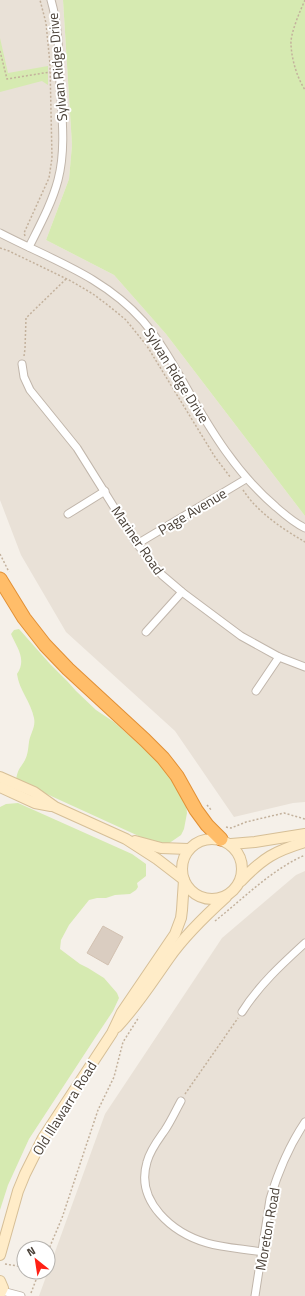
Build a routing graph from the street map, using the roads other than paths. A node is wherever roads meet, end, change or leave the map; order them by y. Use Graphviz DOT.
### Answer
graph roads {
  1 [pos="51,0"];
  2 [pos="0,233"];
  3 [pos="29,247"];
  4 [pos="22,364"];
  5 [pos="246,479"];
  6 [pos="105,491"];
  7 [pos="68,514"];
  8 [pos="305,528"];
  9 [pos="137,544"];
  10 [pos="6,578"];
  11 [pos="182,592"];
  12 [pos="146,632"];
  13 [pos="280,657"];
  14 [pos="305,667"];
  15 [pos="256,691"];
  16 [pos="0,777"];
  17 [pos="0,787"];
  18 [pos="34,798"];
  19 [pos="305,834"];
  20 [pos="226,837"];
  21 [pos="126,839"];
  22 [pos="305,842"];
  23 [pos="188,849"];
  24 [pos="183,879"];
  25 [pos="240,882"];
  26 [pos="228,894"];
  27 [pos="305,943"];
  28 [pos="242,1012"];
  29 [pos="112,1033"];
  30 [pos="181,1101"];
  31 [pos="305,1122"];
  32 [pos="262,1252"];
  33 [pos="3,1259"];
  34 [pos="1,1289"];
  35 [pos="21,1296"];
  36 [pos="255,1296"];
  1 -- 3 [label="street, Sylvan Ridge Drive"];
  2 -- 3 [label="street, Sylvan Ridge Drive"];
  3 -- 5 [label="street, Sylvan Ridge Drive"];
  4 -- 6 [label="street, Mariner Road"];
  5 -- 8 [label="street, Sylvan Ridge Drive"];
  5 -- 9 [label="street, Page Avenue"];
  6 -- 7 [label="street"];
  6 -- 9 [label="street, Mariner Road"];
  9 -- 11 [label="street, Mariner Road"];
  10 -- 20 [label="highway"];
  11 -- 12 [label="street"];
  11 -- 13 [label="street, Mariner Road"];
  13 -- 14 [label="street, Mariner Road"];
  13 -- 15 [label="street"];
  16 -- 18 [label="street"];
  17 -- 18 [label="street"];
  18 -- 21 [label="street"];
  19 -- 20 [label="street"];
  20 -- 23 [label="street"];
  20 -- 25 [label="street"];
  21 -- 23 [label="street"];
  21 -- 24 [label="street"];
  22 -- 25 [label="street"];
  23 -- 24 [label="street"];
  24 -- 26 [label="street"];
  24 -- 29 [label="street, Old Illawarra Road"];
  25 -- 26 [label="street"];
  26 -- 29 [label="street, Old Illawarra Road"];
  27 -- 28 [label="street"];
  29 -- 33 [label="street, Old Illawarra Road"];
  30 -- 32 [label="street"];
  31 -- 32 [label="street, Moreton Road"];
  32 -- 36 [label="street, Moreton Road"];
  34 -- 35 [label="street"];
}
